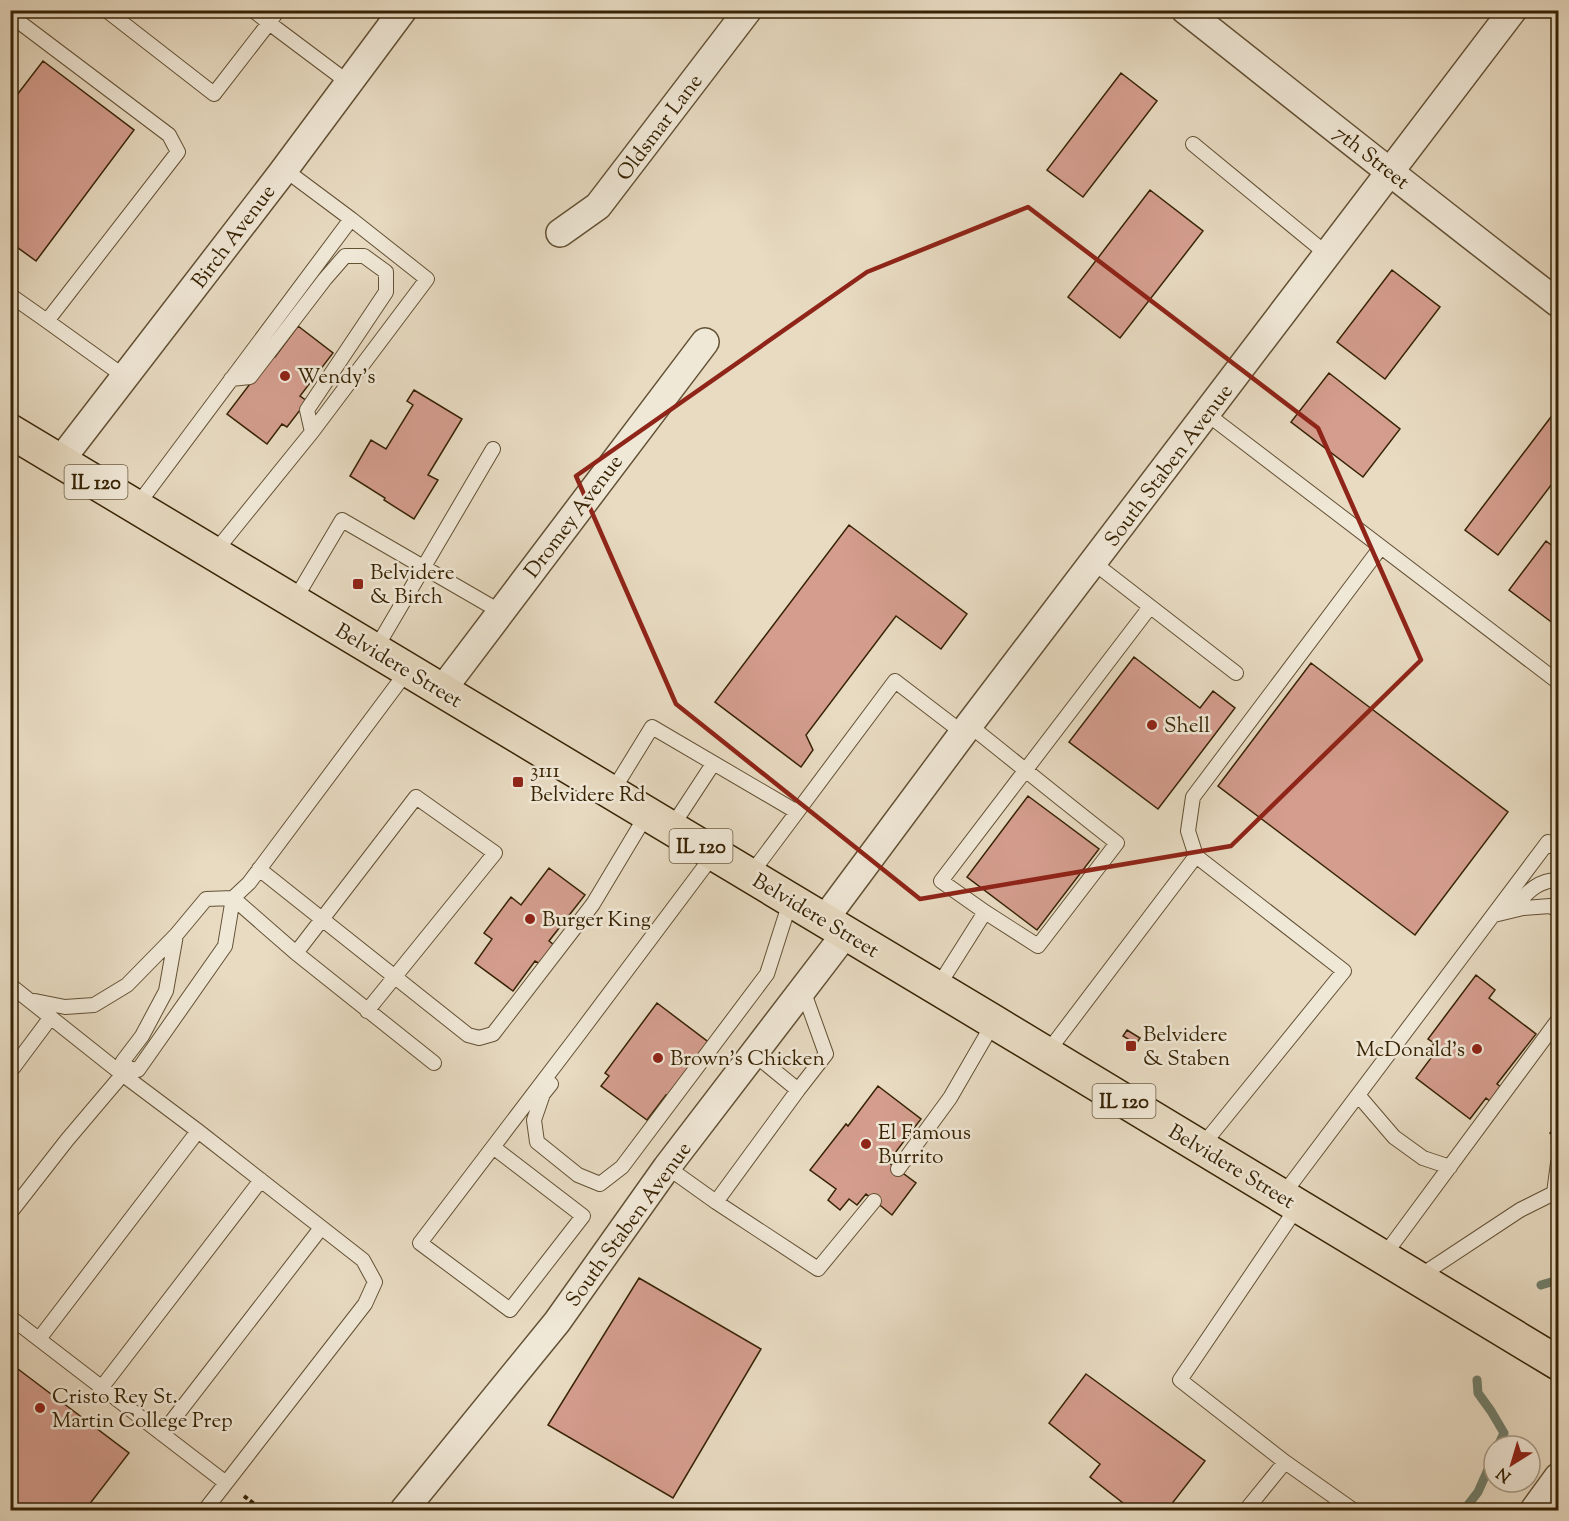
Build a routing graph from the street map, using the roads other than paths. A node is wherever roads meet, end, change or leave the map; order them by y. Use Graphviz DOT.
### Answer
graph roads {
  1 [pos="106,10"];
  2 [pos="253,10"];
  3 [pos="278,10"];
  4 [pos="403,10"];
  5 [pos="748,10"];
  6 [pos="1185,10"];
  7 [pos="1513,10"];
  8 [pos="10,15"];
  9 [pos="269,23"];
  10 [pos="349,83"];
  11 [pos="1193,144"];
  12 [pos="284,169"];
  13 [pos="1392,172"];
  14 [pos="351,219"];
  15 [pos="560,233"];
  16 [pos="1328,255"];
  17 [pos="10,295"];
  18 [pos="1558,303"];
  19 [pos="47,321"];
  20 [pos="705,342"];
  21 [pos="125,377"];
  22 [pos="231,379"];
  23 [pos="1207,414"];
  24 [pos="10,431"];
  25 [pos="312,432"];
  26 [pos="493,449"];
  27 [pos="60,461"];
  28 [pos="136,507"];
  29 [pos="1382,547"];
  30 [pos="214,553"];
  31 [pos="1094,563"];
  32 [pos="423,568"];
  33 [pos="294,601"];
  34 [pos="1150,607"];
  35 [pos="501,612"];
  36 [pos="375,650"];
  37 [pos="408,670"];
  38 [pos="1236,673"];
  39 [pos="1558,682"];
  40 [pos="442,690"];
  41 [pos="966,729"];
  42 [pos="713,764"];
  43 [pos="1026,771"];
  44 [pos="612,792"];
  45 [pos="797,812"];
  46 [pos="659,821"];
  47 [pos="1558,850"];
  48 [pos="714,854"];
  49 [pos="1196,856"];
  50 [pos="259,869"];
  51 [pos="750,875"];
  52 [pos="1558,880"];
  53 [pos="233,898"];
  54 [pos="790,899"];
  55 [pos="1558,910"];
  56 [pos="1510,911"];
  57 [pos="985,912"];
  58 [pos="1494,915"];
  59 [pos="322,919"];
  60 [pos="835,926"];
  61 [pos="176,935"];
  62 [pos="296,953"];
  63 [pos="394,977"];
  64 [pos="10,985"];
  65 [pos="937,988"];
  66 [pos="803,990"];
  67 [pos="31,1001"];
  68 [pos="367,1011"];
  69 [pos="51,1017"];
  70 [pos="1558,1020"];
  71 [pos="994,1022"];
  72 [pos="582,1030"];
  73 [pos="754,1054"];
  74 [pos="1046,1054"];
  75 [pos="434,1063"];
  76 [pos="125,1071"];
  77 [pos="10,1072"];
  78 [pos="798,1090"];
  79 [pos="1358,1095"];
  80 [pos="198,1131"];
  81 [pos="493,1147"];
  82 [pos="1201,1147"];
  83 [pos="1558,1163"];
  84 [pos="667,1167"];
  85 [pos="1450,1167"];
  86 [pos="898,1169"];
  87 [pos="261,1180"];
  88 [pos="1556,1194"];
  89 [pos="874,1201"];
  90 [pos="1290,1201"];
  91 [pos="716,1202"];
  92 [pos="10,1213"];
  93 [pos="321,1228"];
  94 [pos="1383,1257"];
  95 [pos="1418,1278"];
  96 [pos="10,1317"];
  97 [pos="39,1340"];
  98 [pos="1558,1363"];
  99 [pos="102,1388"];
  100 [pos="162,1434"];
  101 [pos="1285,1462"];
  102 [pos="226,1483"];
  103 [pos="205,1510"];
  104 [pos="404,1510"];
  105 [pos="1246,1510"];
  106 [pos="1353,1510"];
  1 -- 9 [label="lane"];
  2 -- 9 [label="lane"];
  3 -- 9 [label="lane"];
  4 -- 10 [label="street, Birch Avenue"];
  5 -- 15 [label="street, Oldsmar Lane"];
  6 -- 13 [label="street, 7th Street"];
  7 -- 13 [label="street, South Staben Avenue"];
  8 -- 19 [label="lane"];
  9 -- 10 [label="lane"];
  10 -- 12 [label="street, Birch Avenue"];
  11 -- 16 [label="lane"];
  12 -- 14 [label="lane"];
  12 -- 21 [label="street, Birch Avenue"];
  13 -- 16 [label="street, South Staben Avenue"];
  13 -- 18 [label="street, 7th Street"];
  14 -- 22 [label="lane"];
  14 -- 25 [label="lane"];
  16 -- 23 [label="street, South Staben Avenue"];
  17 -- 19 [label="lane"];
  19 -- 21 [label="lane"];
  20 -- 35 [label="street, Dromey Avenue"];
  21 -- 27 [label="street, Birch Avenue"];
  22 -- 25 [label="lane"];
  22 -- 28 [label="lane"];
  23 -- 29 [label="lane"];
  23 -- 31 [label="street, South Staben Avenue"];
  24 -- 27 [label="main road, Belvidere Street / IL 120"];
  25 -- 30 [label="lane"];
  26 -- 32 [label="lane"];
  27 -- 28 [label="main road, Belvidere Street / IL 120"];
  28 -- 30 [label="main road, Belvidere Street / IL 120"];
  29 -- 39 [label="lane"];
  29 -- 49 [label="lane"];
  30 -- 33 [label="main road, Belvidere Street / IL 120"];
  31 -- 34 [label="lane"];
  31 -- 41 [label="street, South Staben Avenue"];
  32 -- 33 [label="lane"];
  32 -- 35 [label="lane"];
  32 -- 36 [label="lane"];
  33 -- 36 [label="main road, Belvidere Street / IL 120"];
  34 -- 38 [label="lane"];
  34 -- 43 [label="lane"];
  35 -- 40 [label="street, Dromey Avenue"];
  36 -- 37 [label="main road, Belvidere Street / IL 120"];
  37 -- 40 [label="main road, Belvidere Street / IL 120"];
  37 -- 50 [label="lane"];
  40 -- 44 [label="main road, Belvidere Street / IL 120"];
  41 -- 43 [label="lane"];
  41 -- 45 [label="lane"];
  41 -- 60 [label="street, South Staben Avenue"];
  42 -- 44 [label="lane"];
  42 -- 45 [label="lane"];
  42 -- 46 [label="lane"];
  43 -- 57 [label="lane"];
  43 -- 57 [label="lane"];
  44 -- 46 [label="main road, Belvidere Street / IL 120"];
  45 -- 51 [label="lane"];
  46 -- 48 [label="main road, Belvidere Street / IL 120"];
  46 -- 63 [label="lane"];
  47 -- 58 [label="lane"];
  48 -- 51 [label="main road, Belvidere Street / IL 120"];
  48 -- 72 [label="lane"];
  49 -- 74 [label="lane"];
  49 -- 82 [label="lane"];
  50 -- 53 [label="lane"];
  50 -- 59 [label="lane"];
  51 -- 54 [label="main road, Belvidere Street / IL 120"];
  52 -- 56 [label="lane"];
  53 -- 61 [label="lane"];
  53 -- 62 [label="lane"];
  53 -- 76 [label="lane"];
  54 -- 60 [label="main road, Belvidere Street / IL 120"];
  54 -- 72 [label="lane"];
  55 -- 56 [label="lane"];
  56 -- 58 [label="lane"];
  57 -- 65 [label="lane"];
  58 -- 79 [label="lane"];
  59 -- 62 [label="lane"];
  59 -- 63 [label="lane"];
  59 -- 63 [label="lane"];
  60 -- 65 [label="main road, Belvidere Street / IL 120"];
  60 -- 66 [label="street, South Staben Avenue"];
  61 -- 67 [label="lane"];
  61 -- 76 [label="lane"];
  62 -- 68 [label="lane"];
  63 -- 68 [label="lane"];
  64 -- 67 [label="lane"];
  65 -- 71 [label="main road, Belvidere Street / IL 120"];
  66 -- 73 [label="street, South Staben Avenue"];
  66 -- 78 [label="lane"];
  67 -- 69 [label="lane"];
  68 -- 75 [label="lane"];
  69 -- 76 [label="lane"];
  69 -- 77 [label="lane"];
  70 -- 85 [label="lane"];
  71 -- 74 [label="main road, Belvidere Street / IL 120"];
  71 -- 86 [label="lane"];
  72 -- 81 [label="lane"];
  73 -- 78 [label="lane"];
  73 -- 84 [label="street, South Staben Avenue"];
  74 -- 82 [label="main road, Belvidere Street / IL 120"];
  76 -- 80 [label="lane"];
  76 -- 92 [label="lane"];
  78 -- 91 [label="lane"];
  79 -- 85 [label="lane"];
  79 -- 90 [label="lane"];
  80 -- 87 [label="lane"];
  80 -- 97 [label="lane"];
  81 -- 81 [label="lane"];
  82 -- 90 [label="main road, Belvidere Street / IL 120"];
  83 -- 88 [label="lane"];
  84 -- 91 [label="lane"];
  84 -- 104 [label="street, South Staben Avenue"];
  85 -- 94 [label="lane"];
  87 -- 93 [label="lane"];
  87 -- 99 [label="lane"];
  88 -- 95 [label="lane"];
  89 -- 91 [label="lane"];
  90 -- 94 [label="main road, Belvidere Street / IL 120"];
  90 -- 101 [label="lane"];
  93 -- 100 [label="lane"];
  93 -- 102 [label="lane"];
  94 -- 95 [label="main road, Belvidere Street / IL 120"];
  95 -- 98 [label="main road, Belvidere Street / IL 120"];
  96 -- 97 [label="lane"];
  97 -- 99 [label="lane"];
  99 -- 100 [label="lane"];
  100 -- 102 [label="lane"];
  101 -- 105 [label="lane"];
  101 -- 106 [label="lane"];
  102 -- 103 [label="lane"];
}
